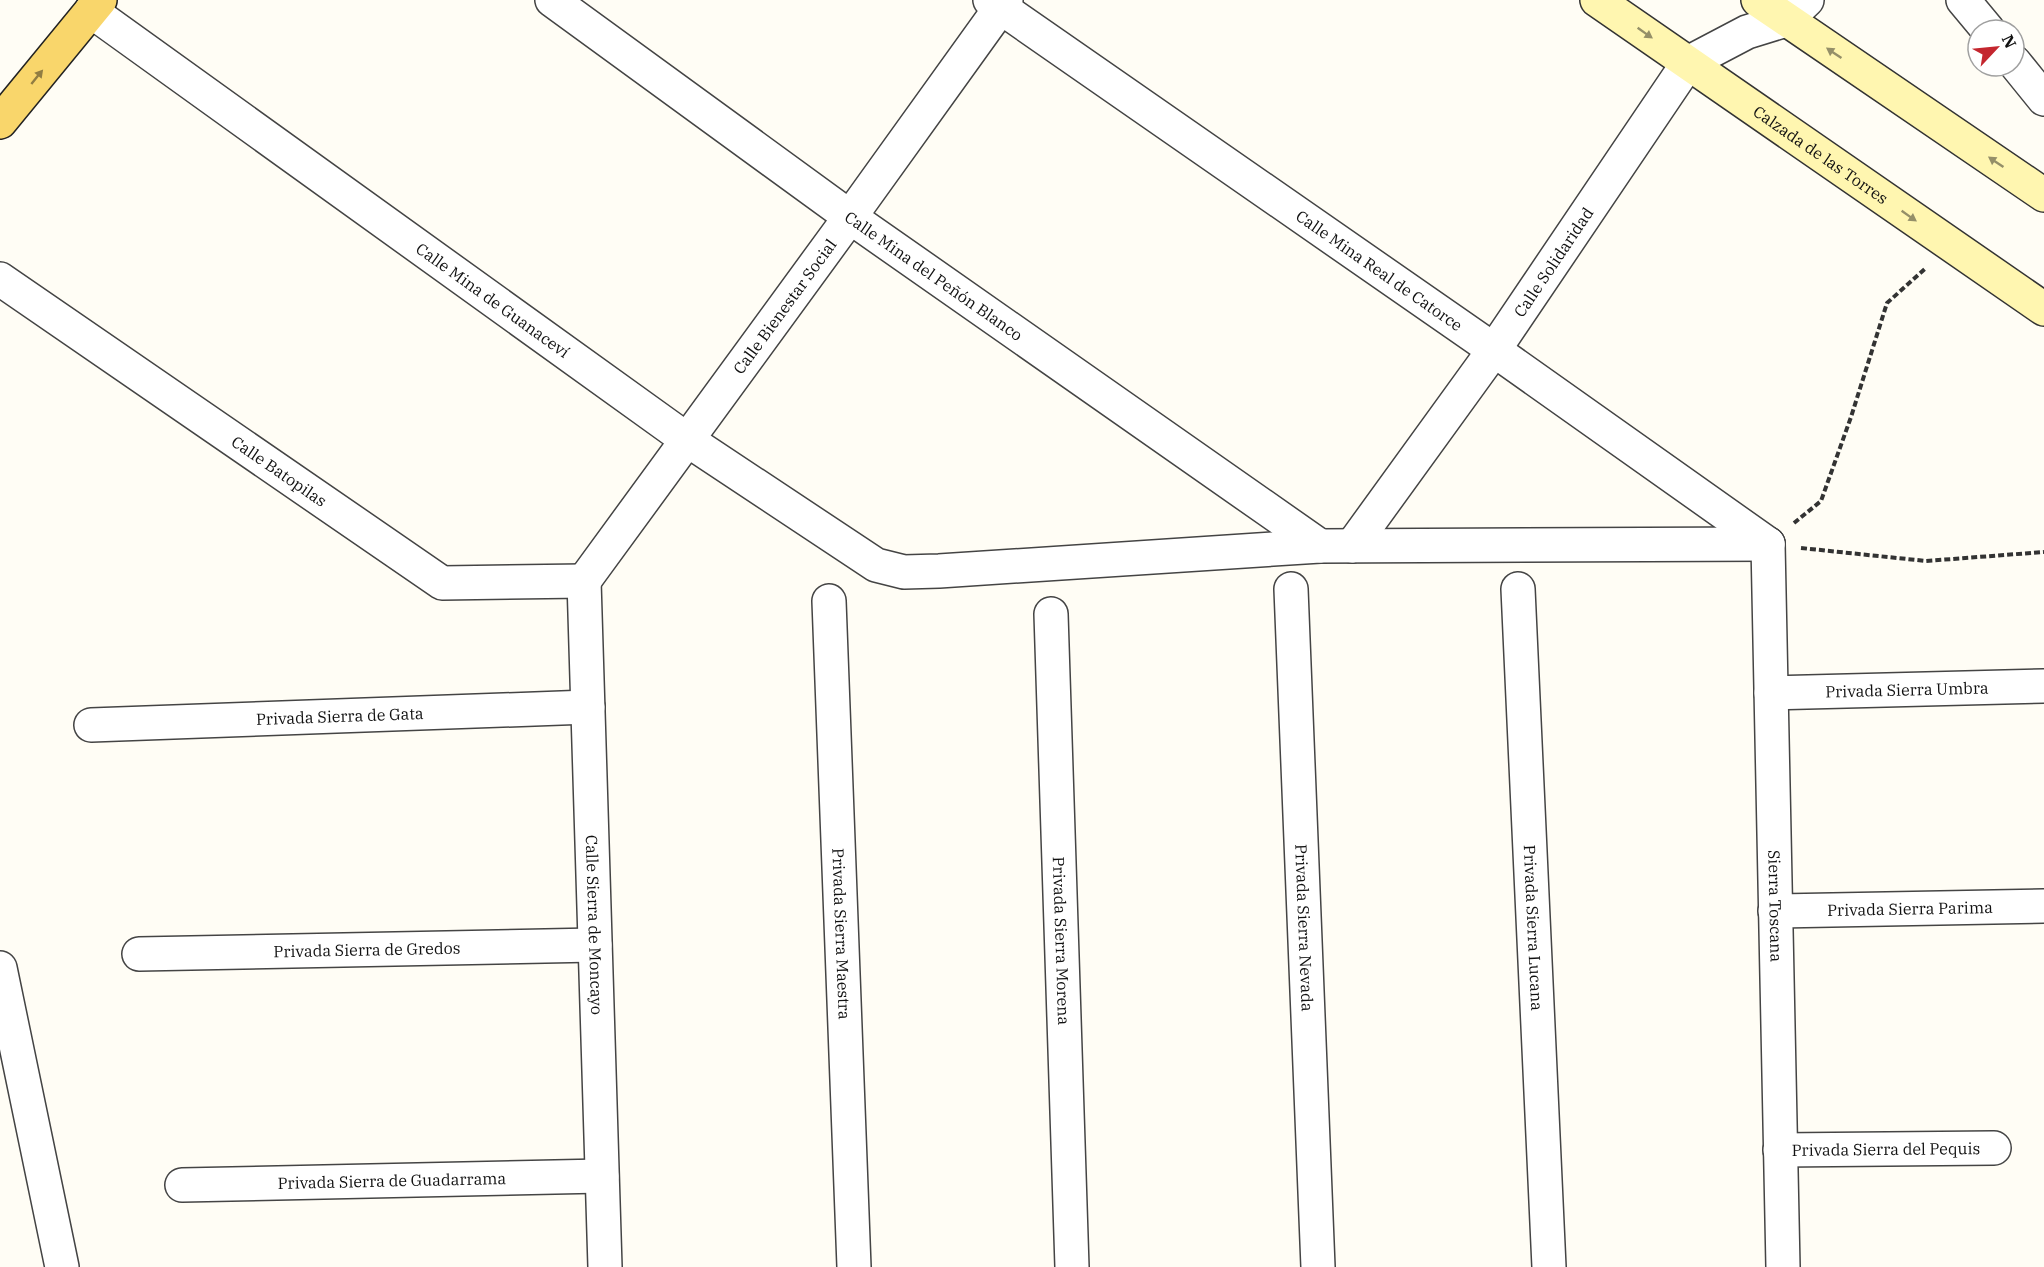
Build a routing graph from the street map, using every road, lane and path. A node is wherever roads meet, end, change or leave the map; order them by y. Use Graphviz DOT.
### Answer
graph roads {
  1 [pos="552,0"];
  2 [pos="1597,0"];
  3 [pos="1758,0"];
  4 [pos="1964,0"];
  5 [pos="999,2"];
  6 [pos="96,6"];
  7 [pos="1796,10"];
  8 [pos="1978,18"];
  9 [pos="1688,63"];
  10 [pos="2026,77"];
  11 [pos="2044,99"];
  12 [pos="0,123"];
  13 [pos="2044,195"];
  14 [pos="850,217"];
  15 [pos="1951,245"];
  16 [pos="0,279"];
  17 [pos="2044,309"];
  18 [pos="1494,350"];
  19 [pos="686,439"];
  20 [pos="1768,544"];
  21 [pos="1336,546"];
  22 [pos="2044,552"];
  23 [pos="584,581"];
  24 [pos="1291,589"];
  25 [pos="1518,589"];
  26 [pos="829,601"];
  27 [pos="1052,614"];
  28 [pos="2044,686"];
  29 [pos="1771,693"];
  30 [pos="588,707"];
  31 [pos="91,725"];
  32 [pos="2044,906"];
  33 [pos="1776,911"];
  34 [pos="595,945"];
  35 [pos="139,954"];
  36 [pos="0,968"];
  37 [pos="1994,1148"];
  38 [pos="1780,1150"];
  39 [pos="602,1176"];
  40 [pos="182,1185"];
  41 [pos="62,1267"];
  42 [pos="605,1267"];
  43 [pos="854,1267"];
  44 [pos="1072,1267"];
  45 [pos="1318,1267"];
  46 [pos="1549,1267"];
  47 [pos="1783,1267"];
  1 -- 14 [label="street, Calle Mina del Peñón Blanco"];
  2 -- 9 [label="street, Calzada de las Torres, one-way"];
  3 -- 7 [label="street"];
  4 -- 8 [label="street"];
  5 -- 14 [label="street, Calle Bienestar Social"];
  5 -- 18 [label="street, Calle Mina Real de Catorce"];
  12 -- 6 [label="main road, one-way"];
  6 -- 19 [label="street, Calle Mina de Guanaceví"];
  7 -- 9 [label="street, Calle Solidaridad"];
  13 -- 7 [label="street, one-way"];
  9 -- 15 [label="street, Calzada de las Torres, one-way"];
  9 -- 18 [label="street, Calle Solidaridad"];
  10 -- 11 [label="street"];
  14 -- 19 [label="street, Calle Bienestar Social"];
  14 -- 21 [label="street, Calle Mina del Peñón Blanco"];
  15 -- 17 [label="street, Calzada de las Torres"];
  15 -- 20 [label="path"];
  16 -- 23 [label="street, Calle Batopilas"];
  18 -- 20 [label="street, Calle Mina Real de Catorce"];
  18 -- 21 [label="street, Calle Solidaridad"];
  19 -- 21 [label="street, Calle Mina de Guanaceví"];
  19 -- 23 [label="street, Calle Bienestar Social"];
  20 -- 21 [label="street, Calle Mina de Guanaceví"];
  20 -- 22 [label="path"];
  20 -- 29 [label="street, Sierra Toscana"];
  23 -- 30 [label="street, Calle Sierra de Moncayo"];
  24 -- 45 [label="street, Privada Sierra Nevada"];
  25 -- 46 [label="street, Privada Sierra Lucana"];
  26 -- 43 [label="street, Privada Sierra Maestra"];
  27 -- 44 [label="street, Privada Sierra Morena"];
  28 -- 29 [label="street, Privada Sierra Umbra"];
  29 -- 33 [label="street, Sierra Toscana"];
  30 -- 31 [label="street, Privada Sierra de Gata"];
  30 -- 34 [label="street, Calle Sierra de Moncayo"];
  32 -- 33 [label="street, Privada Sierra Parima"];
  33 -- 38 [label="street, Sierra Toscana"];
  34 -- 35 [label="street, Privada Sierra de Gredos"];
  34 -- 39 [label="street, Calle Sierra de Moncayo"];
  36 -- 41 [label="street"];
  37 -- 38 [label="street, Privada Sierra del Pequis"];
  38 -- 47 [label="street, Sierra Toscana"];
  39 -- 40 [label="street, Privada Sierra de Guadarrama"];
  39 -- 42 [label="street, Calle Sierra de Moncayo"];
}
